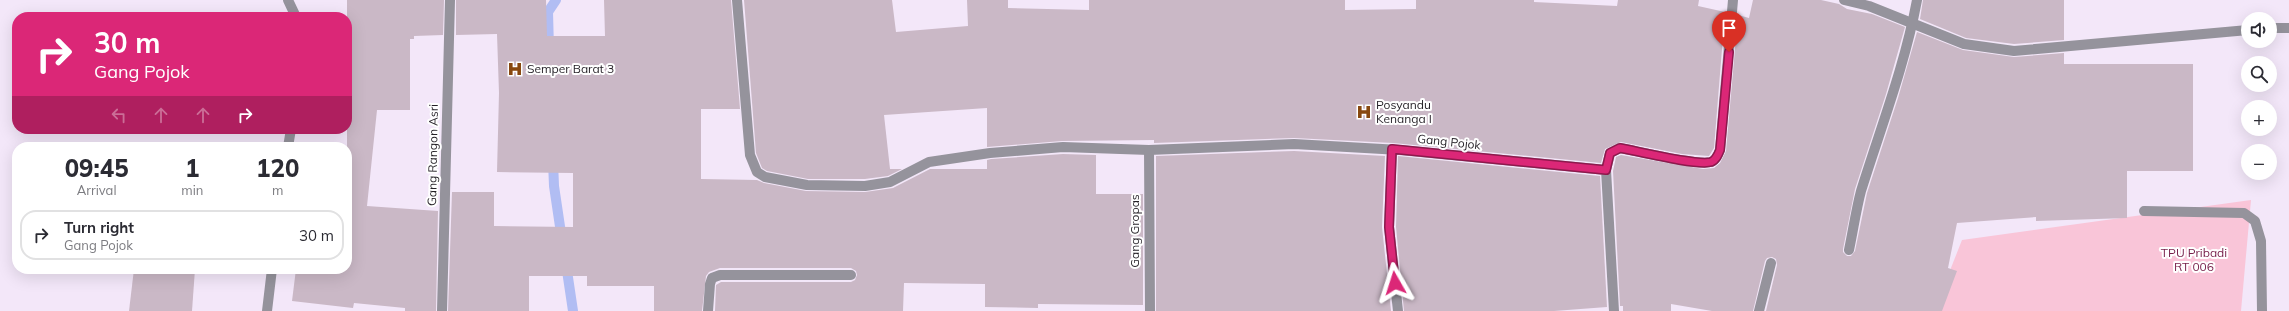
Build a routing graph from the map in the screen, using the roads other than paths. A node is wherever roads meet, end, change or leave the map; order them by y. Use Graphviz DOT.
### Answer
graph roads {
  1 [pos="288,0"];
  2 [pos="450,0"];
  3 [pos="1733,0"];
  4 [pos="1844,0"];
  5 [pos="1917,0"];
  6 [pos="737,1"];
  7 [pos="294,12"];
  8 [pos="1912,24"];
  9 [pos="2277,28"];
  10 [pos="2289,28"];
  11 [pos="2241,31"];
  12 [pos="1392,149"];
  13 [pos="1149,150"];
  14 [pos="1606,170"];
  15 [pos="2144,211"];
  16 [pos="1848,250"];
  17 [pos="1771,263"];
  18 [pos="271,274"];
  19 [pos="851,275"];
  20 [pos="267,311"];
  21 [pos="442,311"];
  22 [pos="708,311"];
  23 [pos="1150,311"];
  24 [pos="1398,311"];
  25 [pos="1614,311"];
  26 [pos="1759,311"];
  27 [pos="2262,311"];
  1 -- 7 [label="street"];
  2 -- 21 [label="street, Gang Rangon Asri"];
  3 -- 14 [label="street"];
  4 -- 8 [label="street"];
  5 -- 8 [label="street"];
  6 -- 13 [label="street, Gang Pojok"];
  8 -- 11 [label="street"];
  8 -- 16 [label="street"];
  9 -- 10 [label="street"];
  12 -- 13 [label="street, Gang Pojok"];
  12 -- 14 [label="street, Gang Pojok"];
  12 -- 24 [label="street"];
  13 -- 23 [label="street, Gang Gropas"];
  14 -- 25 [label="street"];
  15 -- 27 [label="street"];
  17 -- 26 [label="street"];
  18 -- 20 [label="street"];
  19 -- 22 [label="street"];
}
